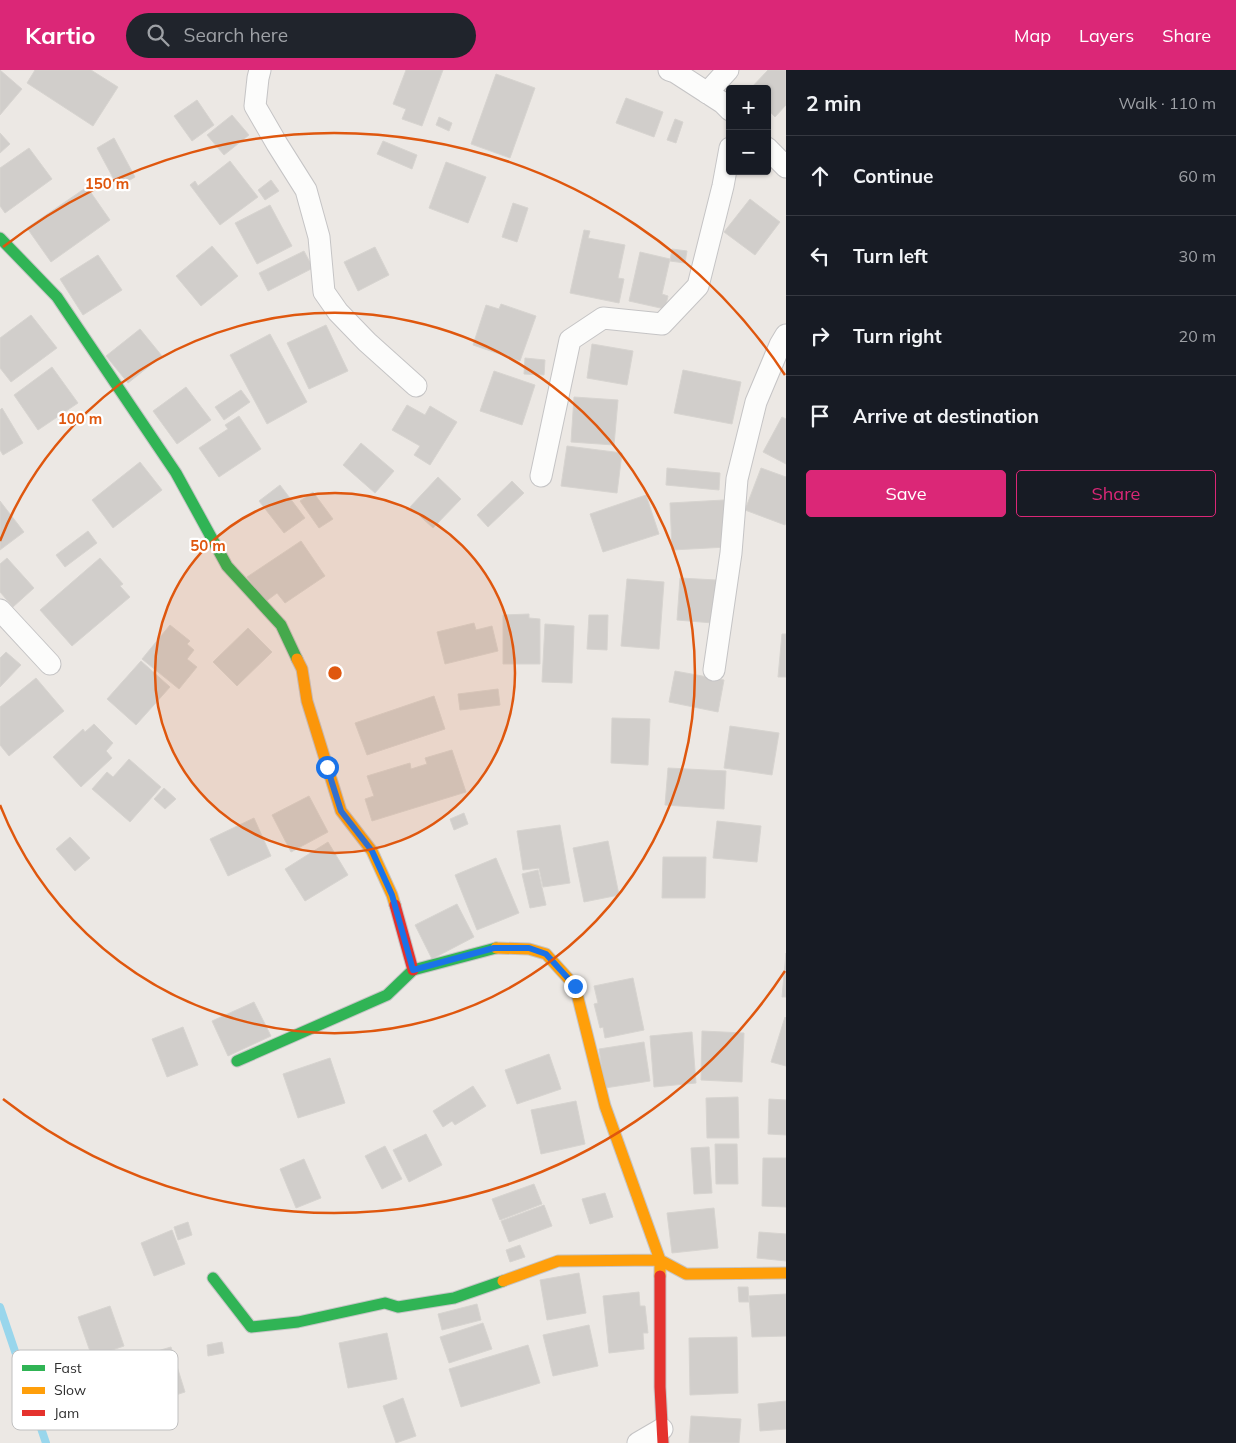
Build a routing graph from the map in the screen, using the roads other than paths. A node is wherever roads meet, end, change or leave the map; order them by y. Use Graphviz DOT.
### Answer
graph roads {
  1 [pos="260,70"];
  2 [pos="669,70"];
  3 [pos="728,70"];
  4 [pos="707,93"];
  5 [pos="726,106"];
  6 [pos="771,152"];
  7 [pos="786,167"];
  8 [pos="726,170"];
  9 [pos="0,238"];
  10 [pos="786,335"];
  11 [pos="416,386"];
  12 [pos="541,476"];
  13 [pos="0,610"];
  14 [pos="50,664"];
  15 [pos="714,670"];
  16 [pos="413,970"];
  17 [pos="237,1061"];
  18 [pos="660,1260"];
  19 [pos="786,1273"];
  20 [pos="212,1278"];
  21 [pos="663,1436"];
  22 [pos="638,1443"];
  1 -- 11 [label="street"];
  2 -- 4 [label="street"];
  3 -- 4 [label="street"];
  4 -- 5 [label="street"];
  6 -- 7 [label="street"];
  8 -- 12 [label="street"];
  9 -- 16 [label="street"];
  10 -- 15 [label="street"];
  13 -- 14 [label="street"];
  16 -- 17 [label="street"];
  16 -- 18 [label="street"];
  18 -- 19 [label="street"];
  18 -- 20 [label="street"];
  18 -- 21 [label="street"];
  21 -- 22 [label="street"];
}
